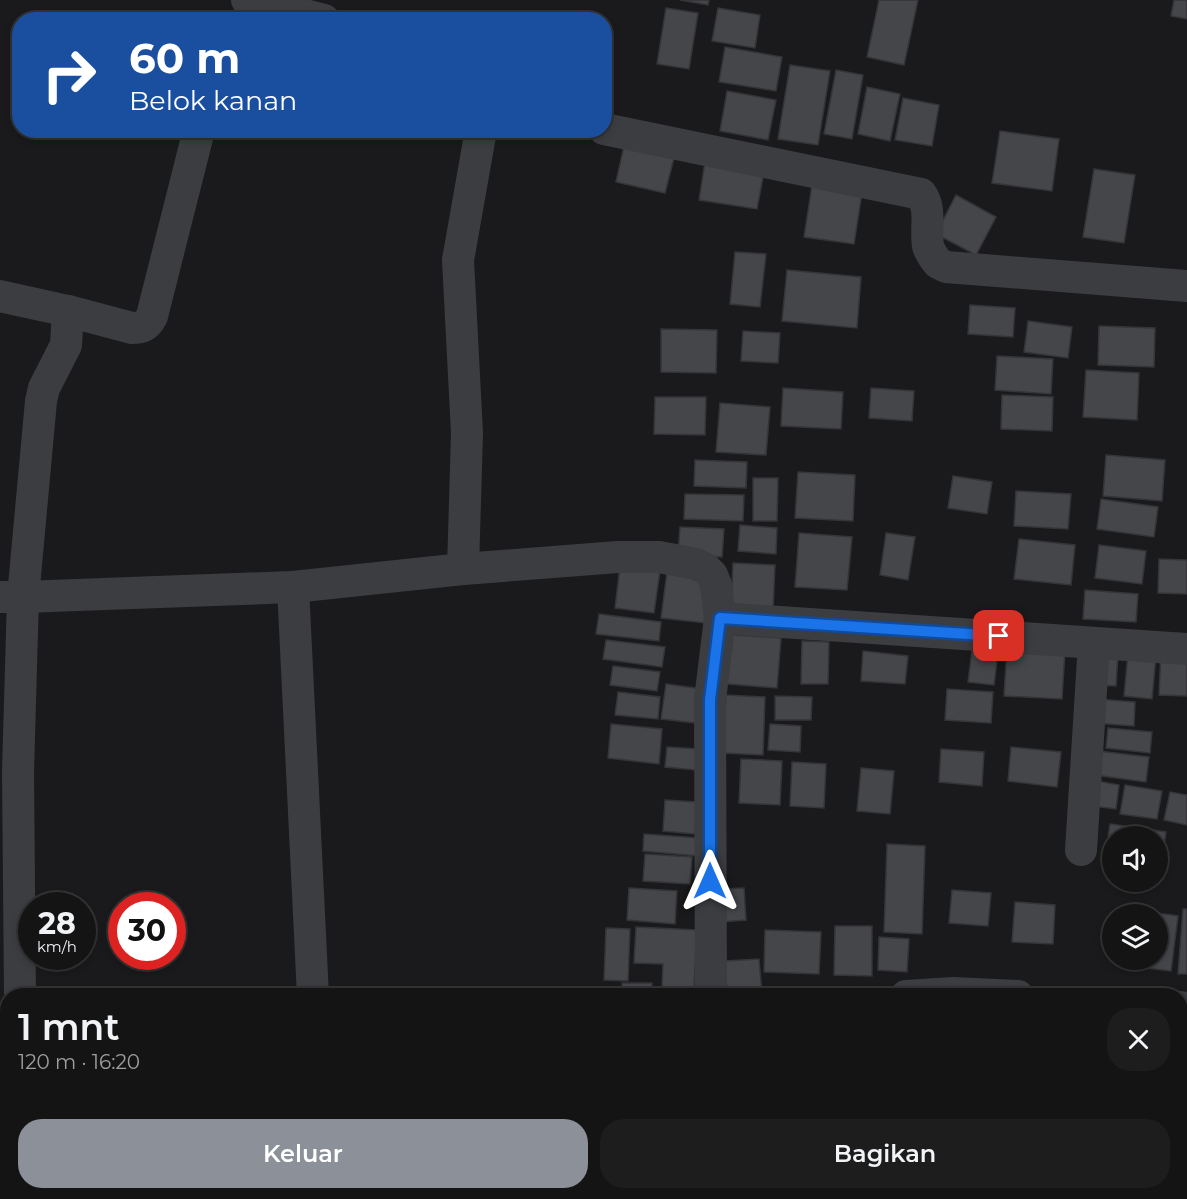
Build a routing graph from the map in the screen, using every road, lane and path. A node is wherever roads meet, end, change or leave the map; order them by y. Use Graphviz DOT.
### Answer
graph roads {
  1 [pos="247,0"];
  2 [pos="293,12"];
  3 [pos="612,131"];
  4 [pos="197,138"];
  5 [pos="480,138"];
  6 [pos="1187,286"];
  7 [pos="0,296"];
  8 [pos="68,311"];
  9 [pos="463,569"];
  10 [pos="293,587"];
  11 [pos="12,597"];
  12 [pos="720,618"];
  13 [pos="1094,642"];
  14 [pos="1187,650"];
  15 [pos="9,772"];
  16 [pos="1081,850"];
  17 [pos="20,988"];
  18 [pos="313,988"];
  19 [pos="711,988"];
  1 -- 2 [label="street"];
  3 -- 6 [label="street"];
  4 -- 8 [label="street"];
  5 -- 9 [label="street"];
  7 -- 8 [label="street"];
  8 -- 11 [label="street"];
  9 -- 10 [label="street"];
  9 -- 12 [label="street"];
  10 -- 11 [label="street"];
  10 -- 18 [label="street"];
  11 -- 15 [label="street"];
  12 -- 13 [label="street"];
  12 -- 19 [label="street"];
  13 -- 14 [label="street"];
  13 -- 16 [label="street"];
  15 -- 17 [label="street"];
}
